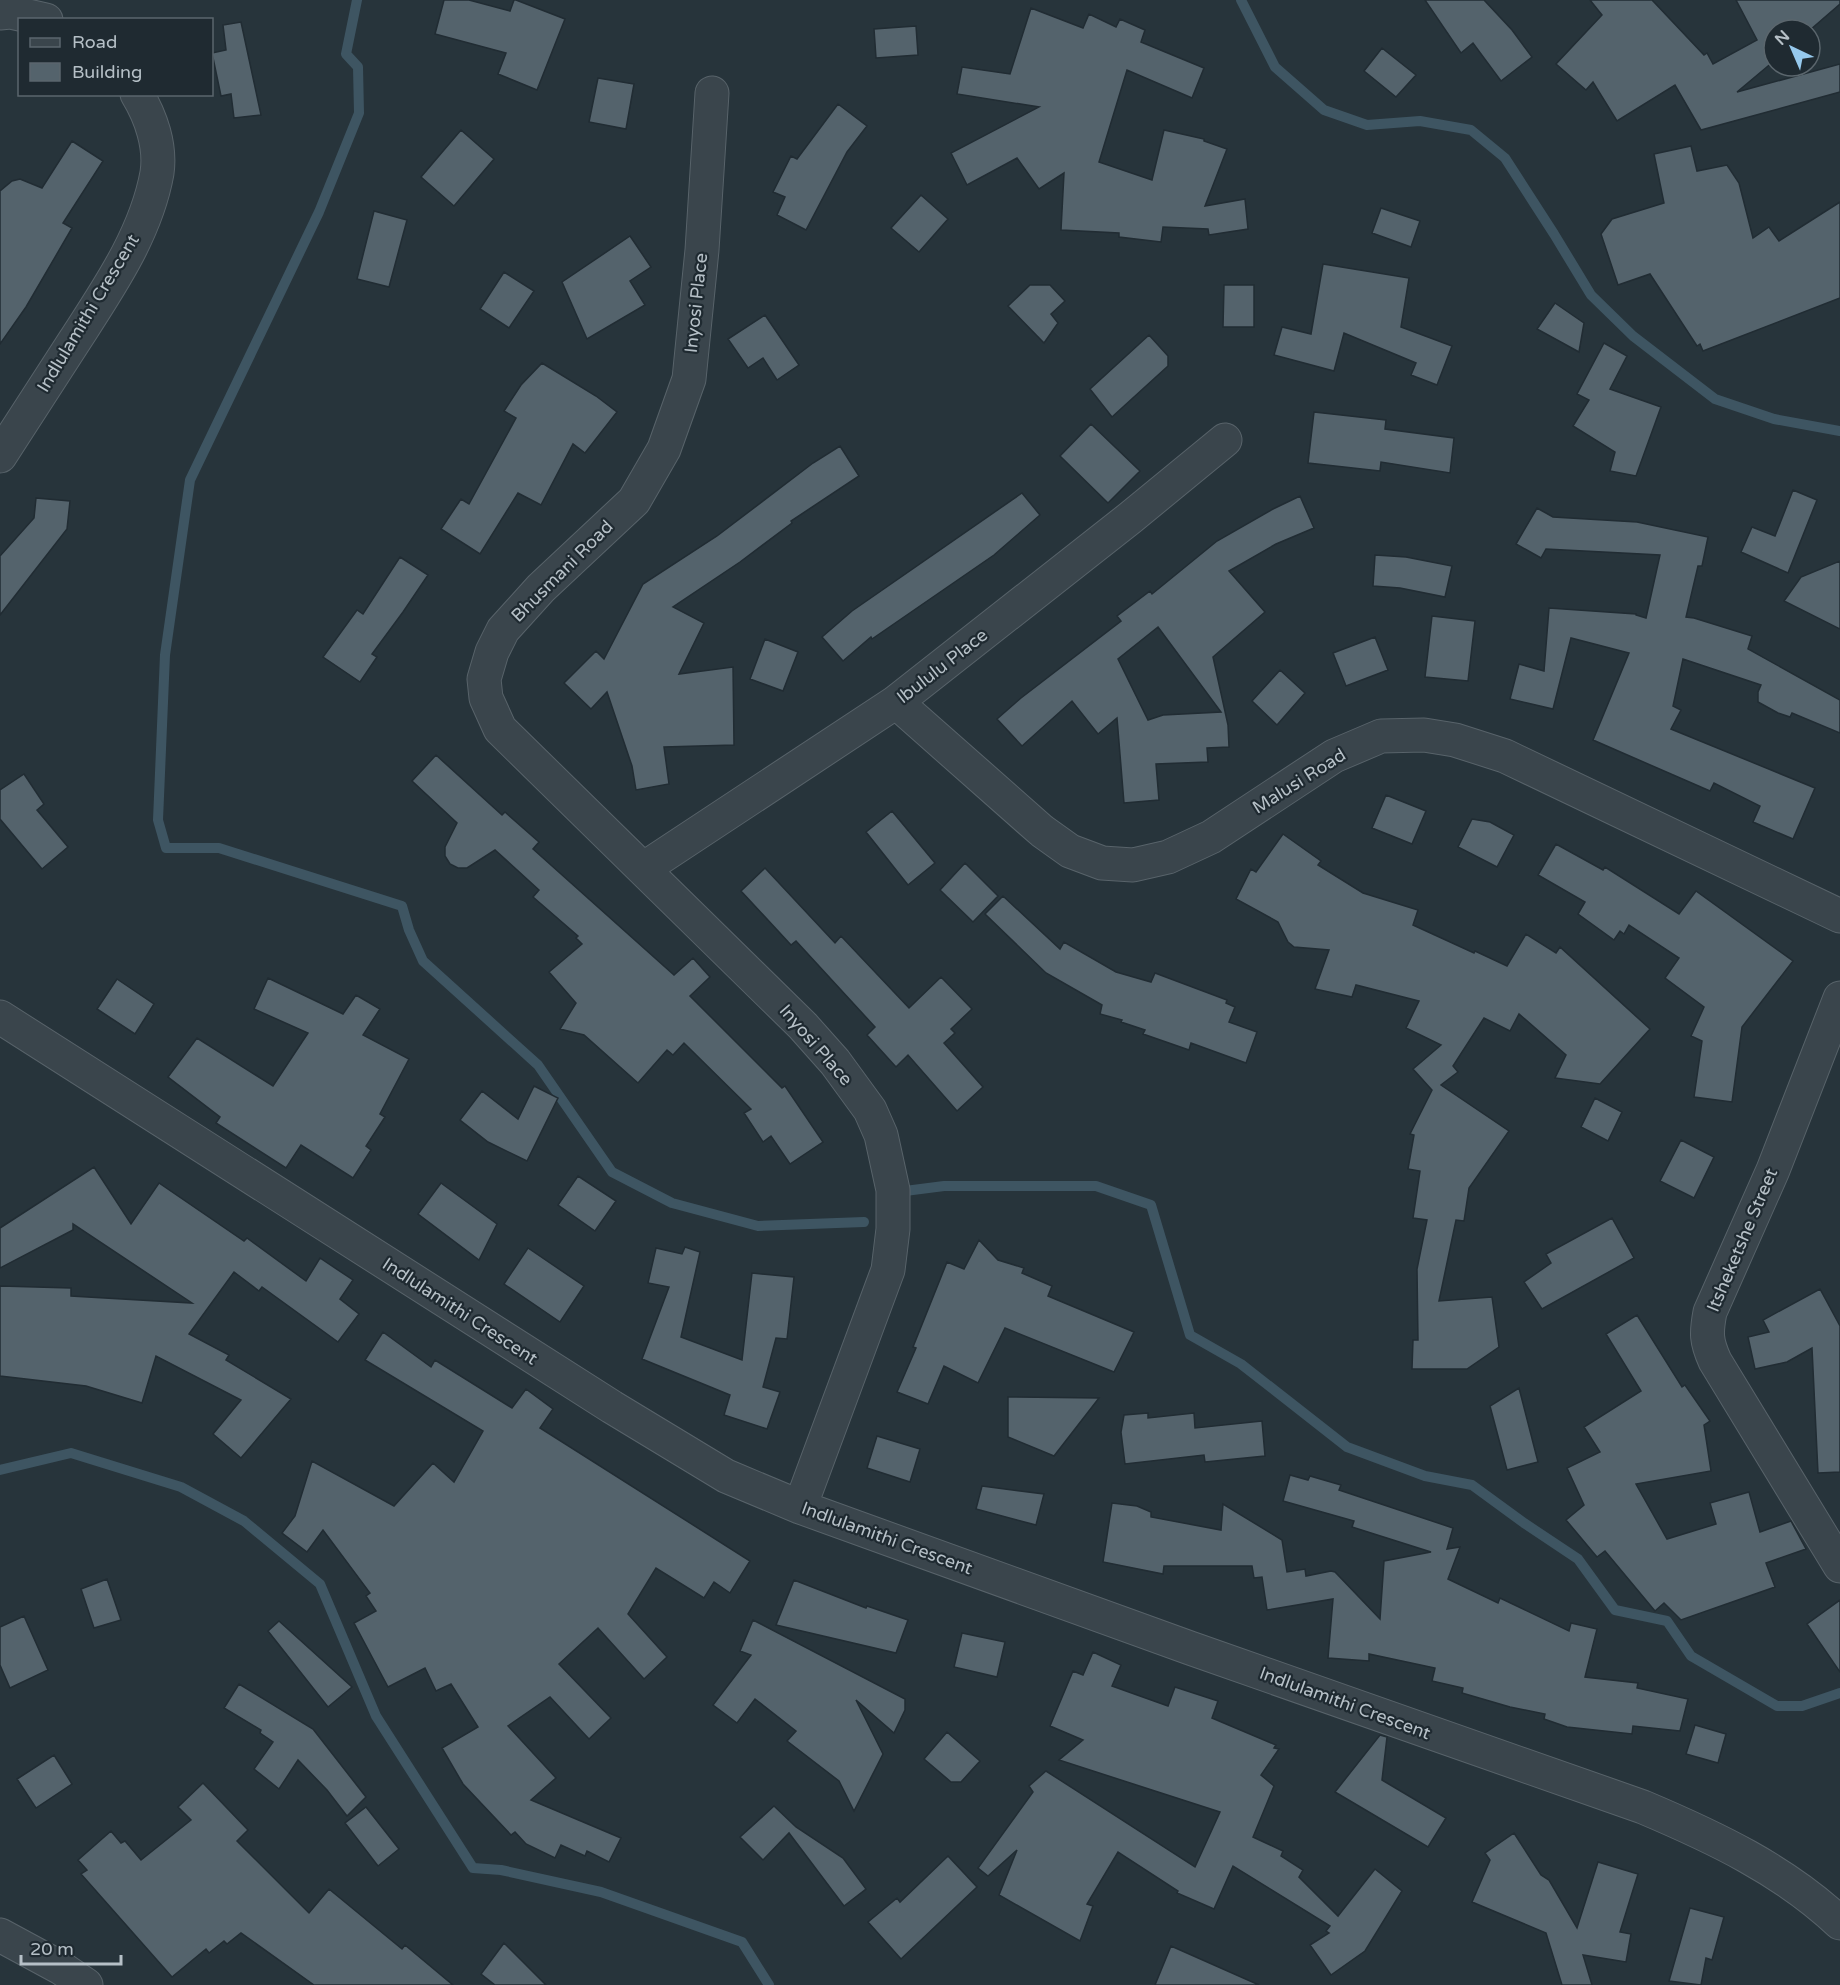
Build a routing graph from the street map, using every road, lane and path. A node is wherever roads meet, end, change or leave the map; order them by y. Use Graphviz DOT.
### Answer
graph roads {
  1 [pos="0,13"];
  2 [pos="38,18"];
  3 [pos="712,93"];
  4 [pos="138,96"];
  5 [pos="1225,440"];
  6 [pos="0,456"];
  7 [pos="634,501"];
  8 [pos="484,679"];
  9 [pos="896,702"];
  10 [pos="643,869"];
  11 [pos="1840,916"];
  12 [pos="1840,998"];
  13 [pos="0,1017"];
  14 [pos="800,1507"];
  15 [pos="1840,1566"];
  16 [pos="1840,1923"];
  17 [pos="0,1935"];
  18 [pos="86,1985"];
  1 -- 2 [label="street"];
  3 -- 7 [label="street, Inyosi Place"];
  4 -- 6 [label="street, Indlulamithi Crescent"];
  5 -- 9 [label="street, Ibululu Place"];
  7 -- 8 [label="street, Bhusmani Road"];
  8 -- 10 [label="street, Inyosi Place"];
  9 -- 10 [label="street, Ibululu Place"];
  9 -- 11 [label="street, Malusi Road"];
  10 -- 14 [label="street, Inyosi Place"];
  12 -- 15 [label="street, Itsheketshe Street"];
  13 -- 14 [label="street, Indlulamithi Crescent"];
  14 -- 16 [label="street, Indlulamithi Crescent"];
  17 -- 18 [label="street"];
}
